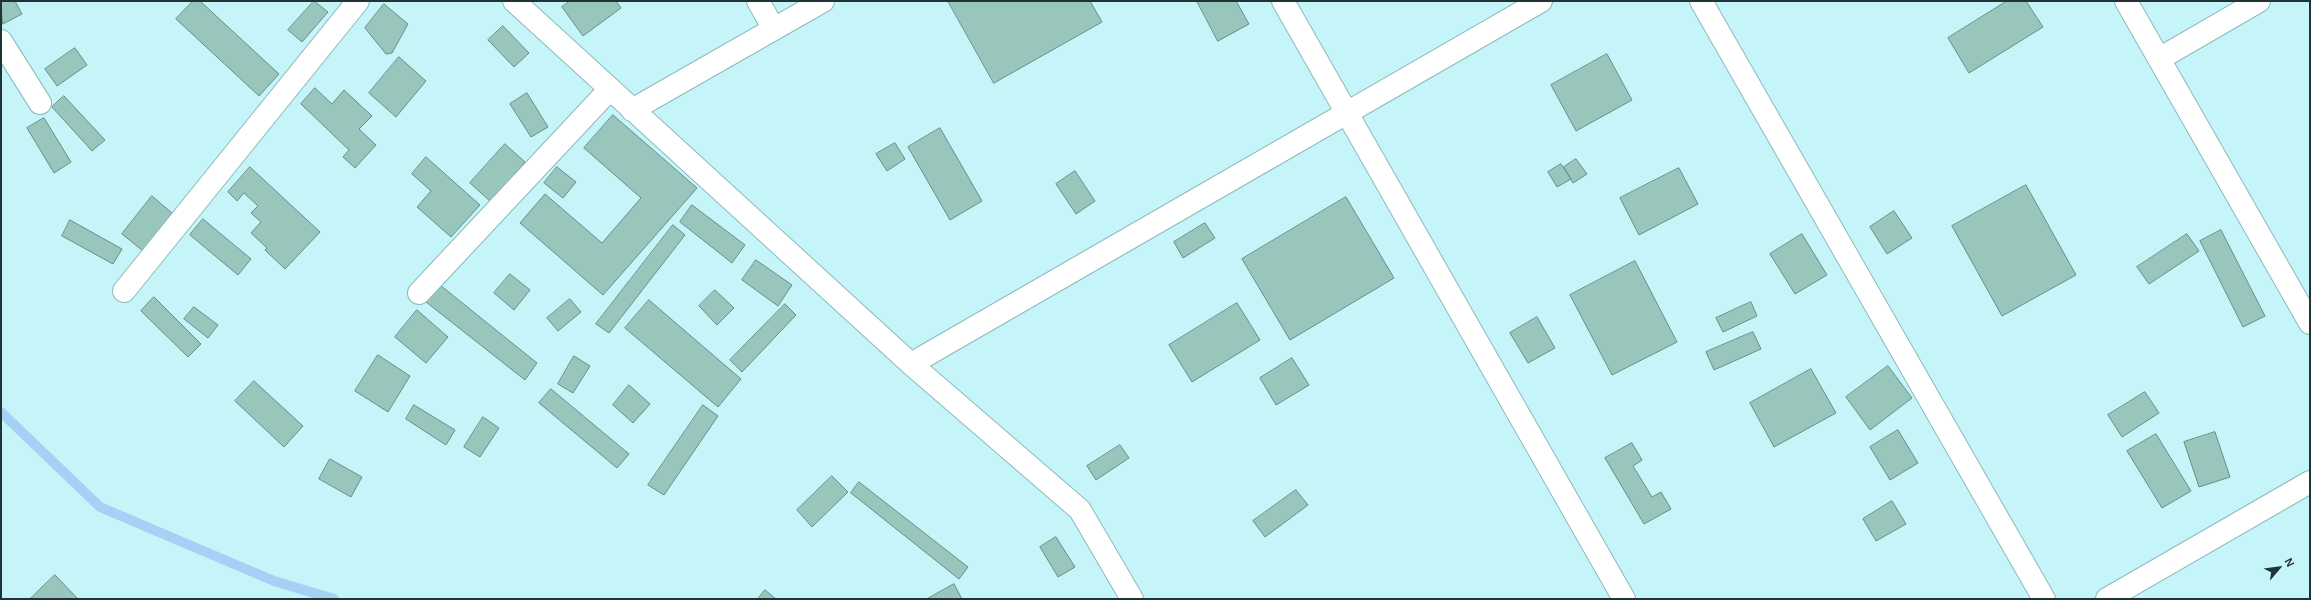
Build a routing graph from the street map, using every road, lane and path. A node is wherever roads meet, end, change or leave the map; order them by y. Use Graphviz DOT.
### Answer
graph roads {
  1 [pos="358,1"];
  2 [pos="514,1"];
  3 [pos="758,1"];
  4 [pos="823,1"];
  5 [pos="1283,1"];
  6 [pos="1541,1"];
  7 [pos="1701,1"];
  8 [pos="2126,1"];
  9 [pos="2259,1"];
  10 [pos="774,29"];
  11 [pos="1,41"];
  12 [pos="2159,58"];
  13 [pos="610,89"];
  14 [pos="40,103"];
  15 [pos="632,110"];
  16 [pos="1347,113"];
  17 [pos="124,291"];
  18 [pos="419,293"];
  19 [pos="2310,323"];
  20 [pos="911,364"];
  21 [pos="2310,482"];
  22 [pos="1132,599"];
  23 [pos="1624,599"];
  24 [pos="2044,599"];
  25 [pos="2107,599"];
  1 -- 17 [label="street"];
  2 -- 13 [label="street"];
  3 -- 10 [label="street"];
  4 -- 10 [label="street"];
  5 -- 16 [label="street"];
  6 -- 16 [label="street"];
  7 -- 24 [label="street"];
  8 -- 12 [label="street"];
  9 -- 12 [label="street"];
  10 -- 15 [label="street"];
  11 -- 14 [label="street"];
  12 -- 19 [label="street"];
  13 -- 15 [label="street"];
  13 -- 18 [label="street"];
  15 -- 20 [label="street"];
  16 -- 20 [label="street"];
  16 -- 23 [label="street"];
  20 -- 22 [label="street"];
  21 -- 25 [label="street"];
}
